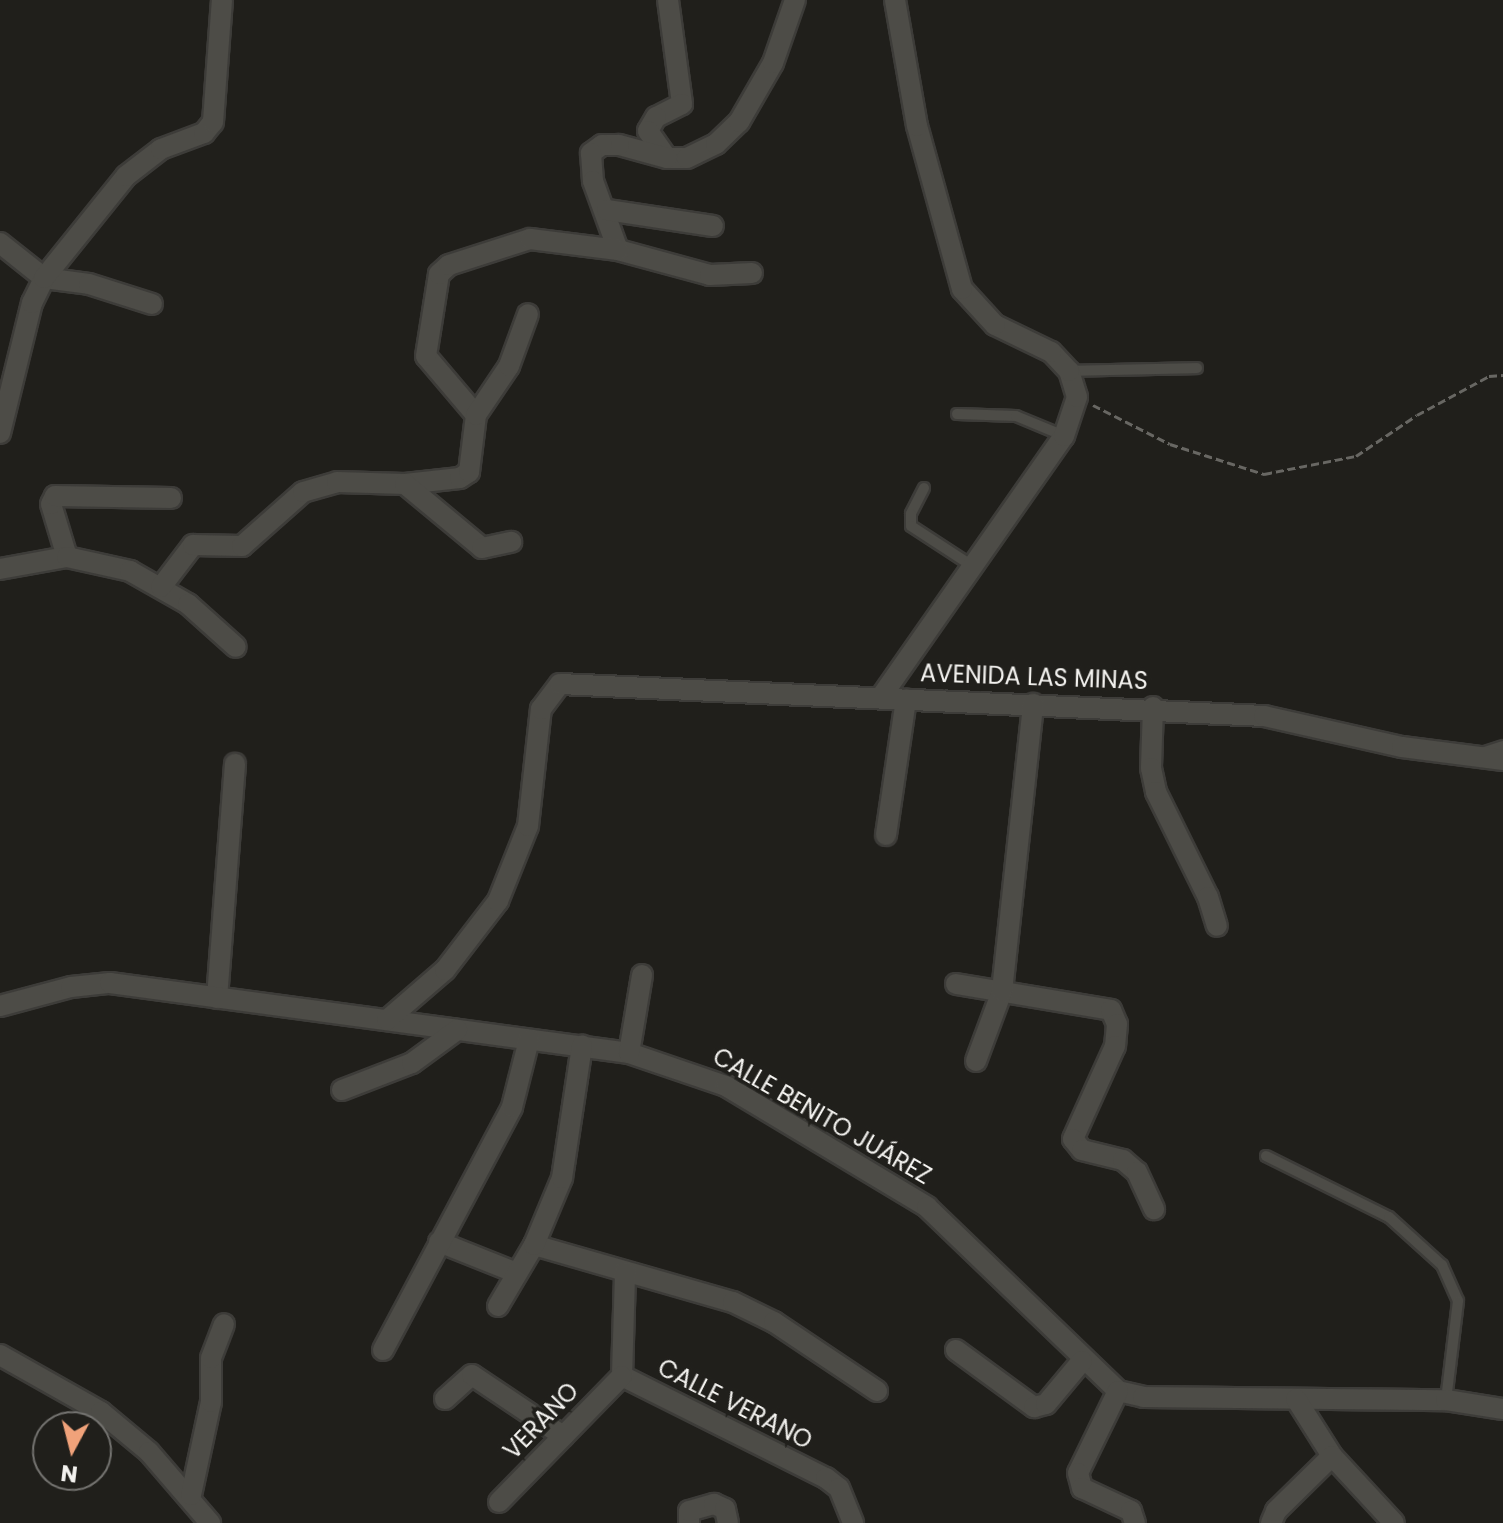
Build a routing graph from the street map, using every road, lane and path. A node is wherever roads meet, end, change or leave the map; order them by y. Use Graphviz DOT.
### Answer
graph roads {
  1 [pos="222,0"];
  2 [pos="668,0"];
  3 [pos="795,0"];
  4 [pos="895,0"];
  5 [pos="667,158"];
  6 [pos="607,210"];
  7 [pos="713,226"];
  8 [pos="0,243"];
  9 [pos="618,250"];
  10 [pos="752,273"];
  11 [pos="44,278"];
  12 [pos="152,304"];
  13 [pos="528,314"];
  14 [pos="1197,368"];
  15 [pos="1069,371"];
  16 [pos="1503,375"];
  17 [pos="8,381"];
  18 [pos="1077,397"];
  19 [pos="957,414"];
  20 [pos="476,415"];
  21 [pos="0,433"];
  22 [pos="1064,436"];
  23 [pos="405,484"];
  24 [pos="924,488"];
  25 [pos="171,498"];
  26 [pos="511,542"];
  27 [pos="67,557"];
  28 [pos="976,568"];
  29 [pos="0,569"];
  30 [pos="161,587"];
  31 [pos="236,647"];
  32 [pos="881,697"];
  33 [pos="906,699"];
  34 [pos="1033,704"];
  35 [pos="1153,707"];
  36 [pos="1503,746"];
  37 [pos="1472,757"];
  38 [pos="1503,760"];
  39 [pos="235,764"];
  40 [pos="886,835"];
  41 [pos="1217,926"];
  42 [pos="642,975"];
  43 [pos="956,984"];
  44 [pos="1002,991"];
  45 [pos="217,998"];
  46 [pos="0,1006"];
  47 [pos="387,1020"];
  48 [pos="457,1030"];
  49 [pos="529,1040"];
  50 [pos="582,1046"];
  51 [pos="629,1053"];
  52 [pos="976,1061"];
  53 [pos="342,1090"];
  54 [pos="1266,1156"];
  55 [pos="1154,1209"];
  56 [pos="439,1242"];
  57 [pos="534,1245"];
  58 [pos="514,1272"];
  59 [pos="625,1272"];
  60 [pos="498,1306"];
  61 [pos="224,1324"];
  62 [pos="383,1350"];
  63 [pos="956,1350"];
  64 [pos="0,1355"];
  65 [pos="1082,1361"];
  66 [pos="622,1376"];
  67 [pos="877,1391"];
  68 [pos="1118,1391"];
  69 [pos="445,1399"];
  70 [pos="1296,1399"];
  71 [pos="1446,1400"];
  72 [pos="1503,1409"];
  73 [pos="563,1436"];
  74 [pos="1332,1456"];
  75 [pos="191,1495"];
  76 [pos="499,1502"];
  77 [pos="689,1517"];
  78 [pos="210,1523"];
  79 [pos="728,1523"];
  80 [pos="853,1523"];
  81 [pos="1135,1523"];
  82 [pos="1271,1523"];
  83 [pos="1394,1523"];
  1 -- 11 [label="street"];
  2 -- 5 [label="street"];
  3 -- 5 [label="street"];
  4 -- 15 [label="street"];
  5 -- 6 [label="street"];
  6 -- 7 [label="street"];
  6 -- 9 [label="street"];
  8 -- 11 [label="street"];
  9 -- 10 [label="street"];
  9 -- 20 [label="street"];
  11 -- 12 [label="street"];
  11 -- 17 [label="street"];
  13 -- 20 [label="street"];
  14 -- 15 [label="lane"];
  15 -- 18 [label="street"];
  16 -- 18 [label="path"];
  17 -- 21 [label="street"];
  18 -- 22 [label="street"];
  19 -- 22 [label="lane"];
  20 -- 23 [label="street"];
  22 -- 28 [label="street"];
  23 -- 26 [label="street"];
  23 -- 30 [label="street"];
  24 -- 28 [label="lane"];
  25 -- 27 [label="street"];
  27 -- 29 [label="street"];
  27 -- 30 [label="street"];
  28 -- 32 [label="street"];
  30 -- 31 [label="street"];
  32 -- 33 [label="street, AVENIDA LAS MINAS"];
  32 -- 47 [label="street, AVENIDA LAS MINAS"];
  33 -- 34 [label="street, AVENIDA LAS MINAS"];
  33 -- 40 [label="street"];
  34 -- 35 [label="street, AVENIDA LAS MINAS"];
  34 -- 44 [label="street"];
  35 -- 37 [label="street, AVENIDA LAS MINAS"];
  35 -- 41 [label="street"];
  36 -- 37 [label="lane"];
  37 -- 38 [label="street, AVENIDA LAS MINAS"];
  39 -- 45 [label="street"];
  42 -- 51 [label="street"];
  43 -- 44 [label="street"];
  44 -- 52 [label="street"];
  44 -- 55 [label="street"];
  45 -- 46 [label="street, CALLE BENITO JUÁREZ"];
  45 -- 47 [label="street, CALLE BENITO JUÁREZ"];
  47 -- 48 [label="street, CALLE BENITO JUÁREZ"];
  48 -- 49 [label="street, CALLE BENITO JUÁREZ"];
  48 -- 53 [label="street"];
  49 -- 50 [label="street, CALLE BENITO JUÁREZ"];
  49 -- 56 [label="street"];
  50 -- 51 [label="street, CALLE BENITO JUÁREZ"];
  50 -- 57 [label="street"];
  51 -- 65 [label="street, CALLE BENITO JUÁREZ"];
  54 -- 71 [label="lane"];
  56 -- 58 [label="street"];
  56 -- 62 [label="street"];
  57 -- 58 [label="street"];
  57 -- 59 [label="street"];
  58 -- 60 [label="street"];
  59 -- 66 [label="street, CALLE VERANO"];
  59 -- 67 [label="street"];
  61 -- 75 [label="street"];
  63 -- 65 [label="street"];
  64 -- 75 [label="street"];
  65 -- 68 [label="street, CALLE BENITO JUÁREZ"];
  66 -- 73 [label="street, VERANO"];
  66 -- 80 [label="street, CALLE VERANO"];
  68 -- 70 [label="street"];
  68 -- 81 [label="street"];
  69 -- 73 [label="street"];
  70 -- 71 [label="street"];
  70 -- 74 [label="street"];
  71 -- 72 [label="street"];
  73 -- 76 [label="street, VERANO"];
  74 -- 82 [label="street"];
  74 -- 83 [label="street"];
  75 -- 78 [label="street"];
  77 -- 79 [label="street"];
}
